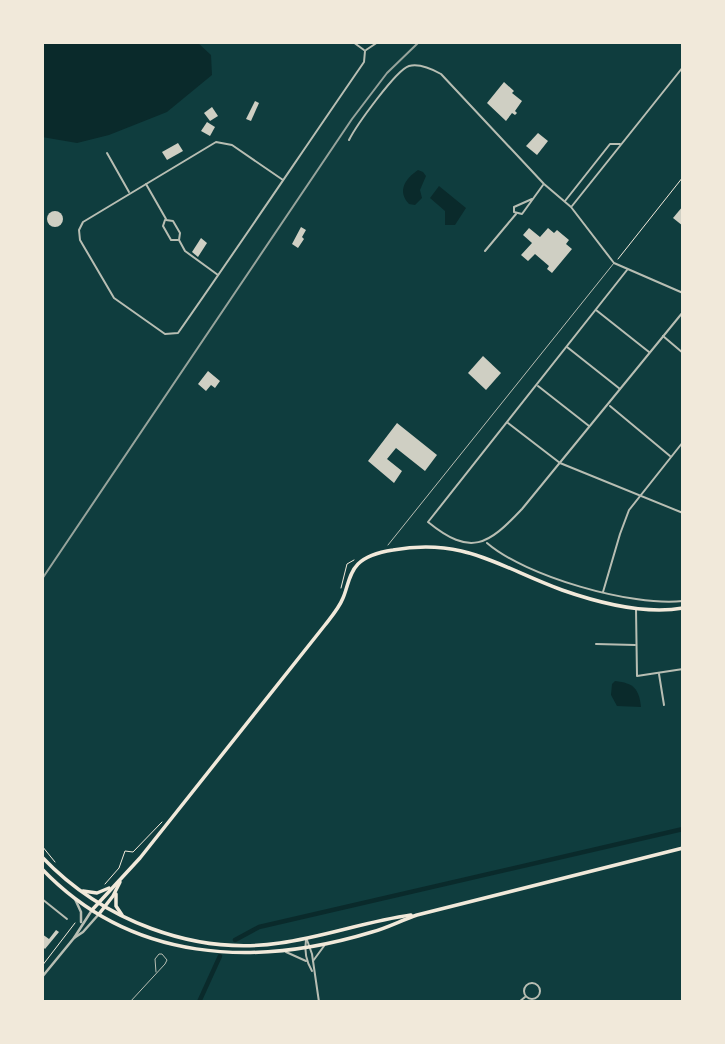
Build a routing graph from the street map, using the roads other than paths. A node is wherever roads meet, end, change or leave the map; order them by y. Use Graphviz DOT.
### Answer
graph roads {
  1 [pos="354,42"];
  2 [pos="378,42"];
  3 [pos="365,51"];
  4 [pos="683,67"];
  5 [pos="349,140"];
  6 [pos="621,145"];
  7 [pos="107,153"];
  8 [pos="284,180"];
  9 [pos="145,183"];
  10 [pos="544,184"];
  11 [pos="129,192"];
  12 [pos="532,199"];
  13 [pos="565,201"];
  14 [pos="571,207"];
  15 [pos="516,214"];
  16 [pos="166,220"];
  17 [pos="178,240"];
  18 [pos="485,251"];
  19 [pos="614,263"];
  20 [pos="627,270"];
  21 [pos="219,275"];
  22 [pos="683,293"];
  23 [pos="596,310"];
  24 [pos="683,312"];
  25 [pos="663,336"];
  26 [pos="567,347"];
  27 [pos="650,352"];
  28 [pos="683,353"];
  29 [pos="537,386"];
  30 [pos="620,389"];
  31 [pos="608,404"];
  32 [pos="507,423"];
  33 [pos="590,427"];
  34 [pos="683,442"];
  35 [pos="671,457"];
  36 [pos="560,463"];
  37 [pos="640,495"];
  38 [pos="683,513"];
  39 [pos="486,542"];
  40 [pos="474,544"];
  41 [pos="388,545"];
  42 [pos="471,552"];
  43 [pos="603,593"];
  44 [pos="683,601"];
  45 [pos="636,608"];
  46 [pos="683,608"];
  47 [pos="596,644"];
  48 [pos="636,645"];
  49 [pos="683,669"];
  50 [pos="659,673"];
  51 [pos="664,705"];
  52 [pos="683,848"];
  53 [pos="42,857"];
  54 [pos="42,869"];
  55 [pos="121,880"];
  56 [pos="111,888"];
  57 [pos="80,890"];
  58 [pos="117,890"];
  59 [pos="42,899"];
  60 [pos="75,899"];
  61 [pos="98,902"];
  62 [pos="105,907"];
  63 [pos="92,910"];
  64 [pos="99,914"];
  65 [pos="417,915"];
  66 [pos="124,916"];
  67 [pos="67,919"];
  68 [pos="81,924"];
  69 [pos="74,937"];
  70 [pos="307,939"];
  71 [pos="326,944"];
  72 [pos="307,948"];
  73 [pos="282,951"];
  74 [pos="307,962"];
  75 [pos="313,962"];
  76 [pos="156,972"];
  77 [pos="313,972"];
  78 [pos="42,978"];
  79 [pos="526,997"];
  80 [pos="130,1002"];
  81 [pos="318,1002"];
  82 [pos="519,1002"];
  1 -- 3 [label="street"];
  2 -- 3 [label="street"];
  3 -- 8 [label="street"];
  4 -- 6 [label="street"];
  5 -- 10 [label="street"];
  6 -- 13 [label="street"];
  6 -- 14 [label="street"];
  7 -- 11 [label="street"];
  8 -- 9 [label="street"];
  8 -- 21 [label="street"];
  9 -- 11 [label="street"];
  9 -- 16 [label="street"];
  10 -- 12 [label="street"];
  10 -- 13 [label="street"];
  11 -- 21 [label="street"];
  12 -- 15 [label="street"];
  12 -- 15 [label="street"];
  13 -- 14 [label="street"];
  14 -- 19 [label="street"];
  15 -- 18 [label="street"];
  16 -- 17 [label="street"];
  16 -- 17 [label="street"];
  17 -- 21 [label="street"];
  19 -- 20 [label="street"];
  19 -- 41 [label="lane"];
  20 -- 22 [label="street"];
  20 -- 23 [label="street"];
  23 -- 26 [label="street"];
  23 -- 27 [label="street"];
  24 -- 25 [label="street"];
  25 -- 27 [label="street"];
  25 -- 28 [label="street"];
  26 -- 29 [label="street"];
  26 -- 30 [label="street"];
  27 -- 30 [label="street"];
  29 -- 32 [label="street"];
  29 -- 33 [label="street"];
  30 -- 31 [label="street"];
  31 -- 33 [label="street"];
  31 -- 35 [label="street"];
  32 -- 36 [label="street"];
  32 -- 40 [label="street"];
  33 -- 36 [label="street"];
  34 -- 35 [label="street"];
  35 -- 37 [label="street"];
  36 -- 37 [label="street"];
  36 -- 39 [label="street"];
  37 -- 38 [label="street"];
  37 -- 43 [label="street"];
  39 -- 40 [label="street"];
  39 -- 43 [label="street"];
  40 -- 42 [label="street"];
  42 -- 45 [label="main road"];
  42 -- 55 [label="main road"];
  43 -- 44 [label="street"];
  45 -- 46 [label="main road"];
  45 -- 48 [label="street"];
  47 -- 48 [label="street"];
  48 -- 50 [label="street"];
  49 -- 50 [label="street"];
  50 -- 51 [label="street"];
  52 -- 65 [label="main road"];
  53 -- 57 [label="main road"];
  54 -- 60 [label="main road"];
  55 -- 56 [label="main road"];
  55 -- 58 [label="main road"];
  56 -- 57 [label="main road"];
  56 -- 61 [label="main road"];
  57 -- 61 [label="main road"];
  58 -- 62 [label="main road"];
  58 -- 66 [label="main road"];
  59 -- 67 [label="street"];
  60 -- 63 [label="main road"];
  60 -- 68 [label="street"];
  61 -- 62 [label="main road"];
  61 -- 63 [label="main road"];
  62 -- 64 [label="main road"];
  62 -- 66 [label="main road"];
  63 -- 64 [label="main road"];
  63 -- 68 [label="street"];
  64 -- 69 [label="street"];
  64 -- 73 [label="main road"];
  65 -- 70 [label="main road"];
  65 -- 71 [label="main road"];
  66 -- 70 [label="main road"];
  68 -- 69 [label="street"];
  69 -- 78 [label="street"];
  70 -- 72 [label="street"];
  71 -- 72 [label="main road"];
  71 -- 75 [label="street"];
  72 -- 73 [label="main road"];
  72 -- 74 [label="street"];
  72 -- 75 [label="street"];
  73 -- 74 [label="street"];
  74 -- 77 [label="street"];
  75 -- 77 [label="street"];
  76 -- 76 [label="lane"];
  76 -- 80 [label="lane"];
  77 -- 81 [label="street"];
  79 -- 79 [label="street"];
  79 -- 82 [label="street"];
}
